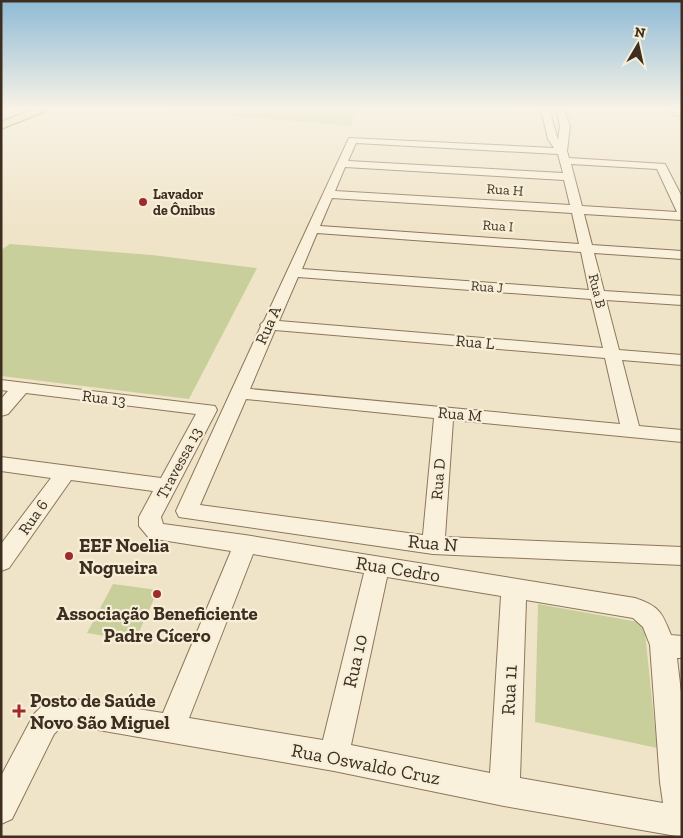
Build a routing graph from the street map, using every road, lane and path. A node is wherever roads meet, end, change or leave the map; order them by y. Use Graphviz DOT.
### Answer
graph roads {
  1 [pos="348,148"];
  2 [pos="459,148"];
  3 [pos="559,148"];
  4 [pos="564,148"];
  5 [pos="564,156"];
  6 [pos="340,164"];
  7 [pos="569,177"];
  8 [pos="327,194"];
  9 [pos="577,209"];
  10 [pos="682,210"];
  11 [pos="682,216"];
  12 [pos="312,229"];
  13 [pos="586,248"];
  14 [pos="682,255"];
  15 [pos="292,272"];
  16 [pos="598,295"];
  17 [pos="682,301"];
  18 [pos="268,325"];
  19 [pos="612,354"];
  20 [pos="682,360"];
  21 [pos="1,386"];
  22 [pos="21,388"];
  23 [pos="238,393"];
  24 [pos="1,410"];
  25 [pos="208,410"];
  26 [pos="444,413"];
  27 [pos="631,431"];
  28 [pos="682,436"];
  29 [pos="1,464"];
  30 [pos="65,473"];
  31 [pos="168,486"];
  32 [pos="187,510"];
  33 [pos="150,517"];
  34 [pos="245,544"];
  35 [pos="433,545"];
  36 [pos="682,556"];
  37 [pos="1,562"];
  38 [pos="377,566"];
  39 [pos="514,588"];
  40 [pos="666,638"];
  41 [pos="171,728"];
  42 [pos="334,756"];
  43 [pos="10,775"];
  44 [pos="504,791"];
  45 [pos="1,808"];
  46 [pos="682,822"];
  1 -- 6 [label="street, Rua A"];
  2 -- 5 [label="street"];
  3 -- 5 [label="street"];
  4 -- 5 [label="street"];
  5 -- 7 [label="street, Rua B"];
  5 -- 10 [label="street"];
  6 -- 7 [label="street"];
  6 -- 8 [label="street, Rua A"];
  7 -- 9 [label="street, Rua B"];
  8 -- 9 [label="street, Rua H"];
  8 -- 12 [label="street, Rua A"];
  9 -- 11 [label="street, Rua H"];
  9 -- 13 [label="street, Rua B"];
  12 -- 13 [label="street, Rua I"];
  12 -- 15 [label="street, Rua A"];
  13 -- 14 [label="street, Rua I"];
  13 -- 16 [label="street, Rua B"];
  15 -- 16 [label="street, Rua J"];
  15 -- 18 [label="street, Rua A"];
  16 -- 17 [label="street, Rua J"];
  16 -- 19 [label="street, Rua B"];
  18 -- 19 [label="street, Rua L"];
  18 -- 23 [label="street, Rua A"];
  19 -- 20 [label="street, Rua L"];
  19 -- 27 [label="street, Rua B"];
  21 -- 22 [label="street, Rua 13"];
  22 -- 24 [label="street"];
  22 -- 25 [label="street, Rua 13"];
  23 -- 26 [label="street, Rua M"];
  23 -- 32 [label="street, Rua A"];
  25 -- 31 [label="street, Travessa 13"];
  26 -- 27 [label="street, Rua M"];
  26 -- 35 [label="street, Rua D"];
  27 -- 28 [label="street, Rua M"];
  29 -- 30 [label="street"];
  30 -- 31 [label="street"];
  30 -- 37 [label="street, Rua 6"];
  31 -- 33 [label="street, Travessa 13"];
  32 -- 35 [label="street, Rua N"];
  33 -- 34 [label="street, Rua Cedro"];
  34 -- 38 [label="street, Rua Cedro"];
  34 -- 41 [label="street"];
  35 -- 36 [label="street, Rua N"];
  38 -- 39 [label="street, Rua Cedro"];
  38 -- 42 [label="street, Rua 10"];
  39 -- 40 [label="street, Rua Cedro"];
  39 -- 44 [label="street, Rua 11"];
  40 -- 46 [label="street"];
  41 -- 42 [label="street, Rua Oswaldo Cruz"];
  41 -- 43 [label="street, Rua Oswaldo Cruz"];
  42 -- 44 [label="street, Rua Oswaldo Cruz"];
  43 -- 45 [label="street"];
  44 -- 46 [label="street, Rua Oswaldo Cruz"];
}
